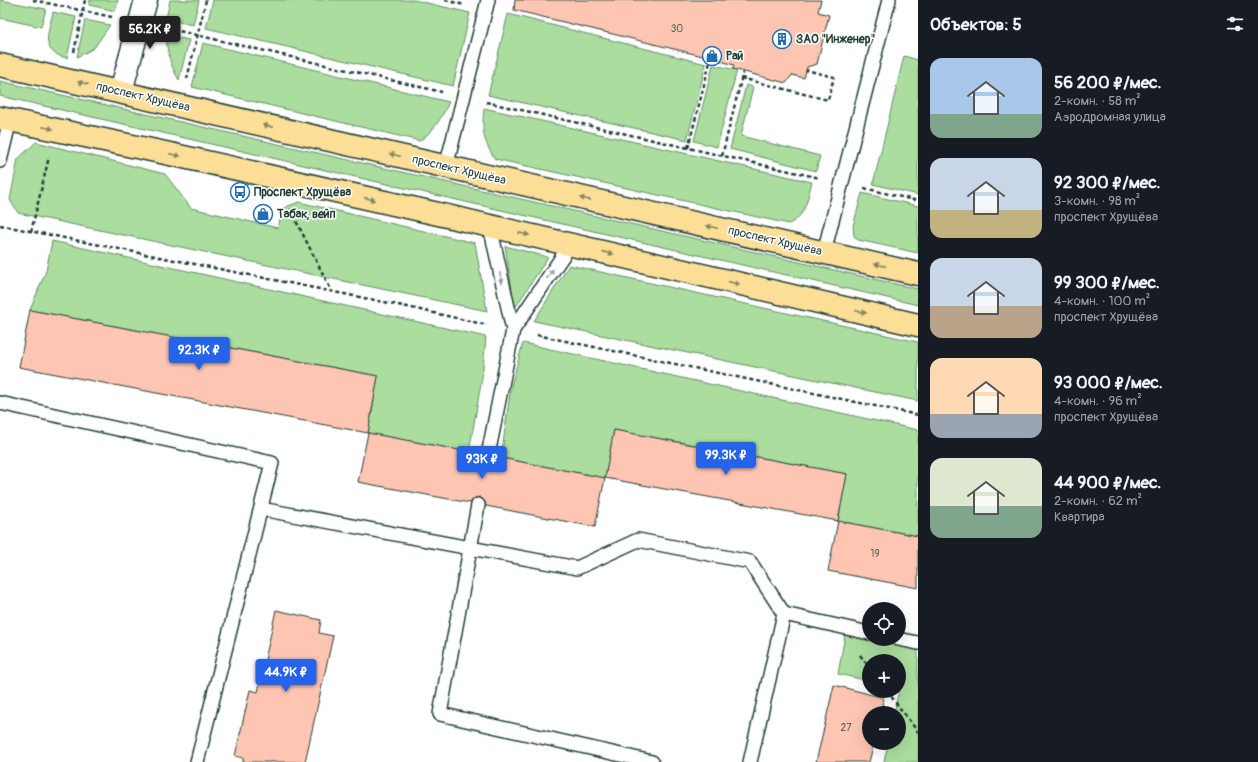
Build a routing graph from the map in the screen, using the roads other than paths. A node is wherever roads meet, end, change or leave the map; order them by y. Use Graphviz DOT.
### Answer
graph roads {
  1 [pos="146,0"];
  2 [pos="488,0"];
  3 [pos="889,0"];
  4 [pos="0,65"];
  5 [pos="121,91"];
  6 [pos="5,119"];
  7 [pos="0,161"];
  8 [pos="446,167"];
  9 [pos="490,226"];
  10 [pos="570,245"];
  11 [pos="824,252"];
  12 [pos="918,274"];
  13 [pos="918,325"];
  14 [pos="513,330"];
  15 [pos="0,403"];
  16 [pos="488,455"];
  17 [pos="478,505"];
  18 [pos="261,509"];
  19 [pos="471,548"];
  20 [pos="784,614"];
  21 [pos="862,631"];
  22 [pos="906,641"];
  23 [pos="918,643"];
  24 [pos="197,762"];
  25 [pos="652,762"];
  26 [pos="750,762"];
  1 -- 5 [label="street"];
  2 -- 8 [label="lane"];
  3 -- 11 [label="lane"];
  5 -- 4 [label="main road, проспект Хрущёва, one-way"];
  8 -- 5 [label="main road, проспект Хрущёва, one-way"];
  6 -- 7 [label="lane"];
  6 -- 9 [label="main road, one-way"];
  11 -- 8 [label="main road, проспект Хрущёва, one-way"];
  9 -- 10 [label="main road, one-way"];
  9 -- 14 [label="lane, one-way"];
  10 -- 13 [label="main road, one-way"];
  14 -- 10 [label="lane, one-way"];
  12 -- 11 [label="main road, проспект Хрущёва, one-way"];
  14 -- 16 [label="lane"];
  15 -- 18 [label="lane"];
  17 -- 19 [label="lane"];
  18 -- 19 [label="lane"];
  18 -- 24 [label="lane"];
  19 -- 20 [label="lane"];
  19 -- 25 [label="lane"];
  20 -- 21 [label="lane"];
  20 -- 26 [label="lane"];
  22 -- 23 [label="lane"];
}
